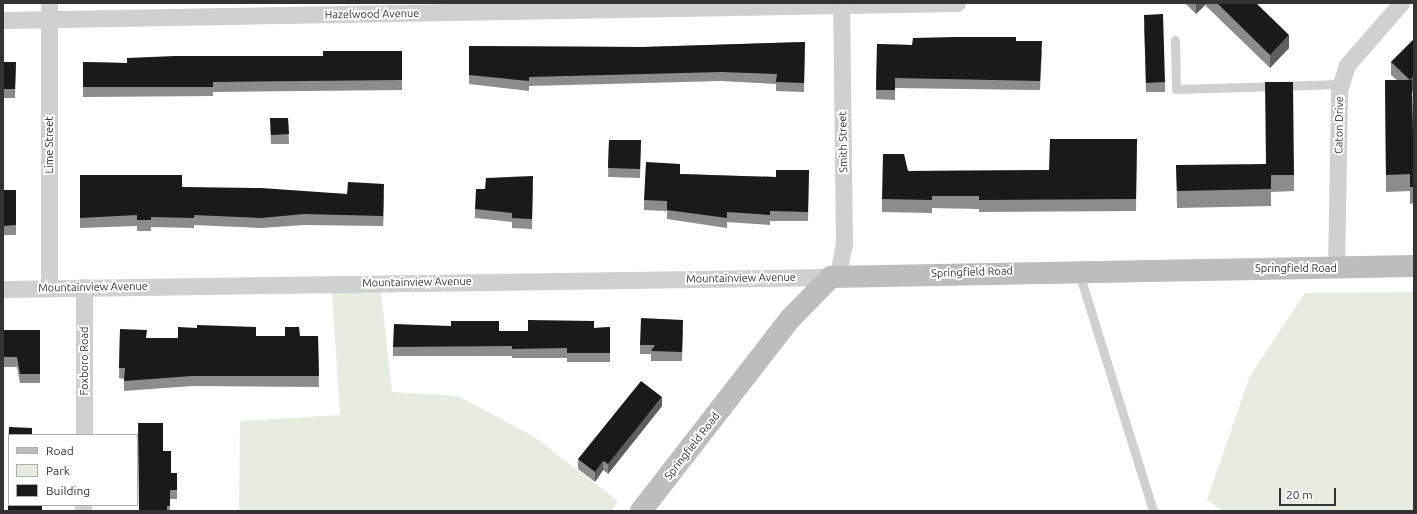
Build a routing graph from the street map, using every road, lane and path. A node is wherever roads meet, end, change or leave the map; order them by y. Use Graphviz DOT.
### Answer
graph roads {
  1 [pos="957,3"];
  2 [pos="1401,3"];
  3 [pos="841,4"];
  4 [pos="49,11"];
  5 [pos="3,20"];
  6 [pos="1175,40"];
  7 [pos="1341,84"];
  8 [pos="1414,266"];
  9 [pos="1336,268"];
  10 [pos="1078,270"];
  11 [pos="831,276"];
  12 [pos="84,287"];
  13 [pos="49,288"];
  14 [pos="3,289"];
  15 [pos="84,434"];
  16 [pos="642,511"];
  17 [pos="1152,511"];
  1 -- 3 [label="street, Hazelwood Avenue"];
  2 -- 7 [label="street, Caton Drive"];
  3 -- 4 [label="street, Hazelwood Avenue"];
  3 -- 11 [label="street, Smith Street"];
  4 -- 5 [label="street, Hazelwood Avenue"];
  4 -- 13 [label="street, Lime Street"];
  6 -- 7 [label="lane"];
  7 -- 9 [label="street, Caton Drive"];
  8 -- 9 [label="street, Springfield Road"];
  9 -- 10 [label="street, Springfield Road"];
  10 -- 11 [label="street, Springfield Road"];
  10 -- 17 [label="lane"];
  11 -- 12 [label="street, Mountainview Avenue"];
  11 -- 16 [label="street, Springfield Road"];
  12 -- 13 [label="street, Mountainview Avenue"];
  12 -- 15 [label="street, Foxboro Road"];
  13 -- 14 [label="street, Mountainview Avenue"];
}
